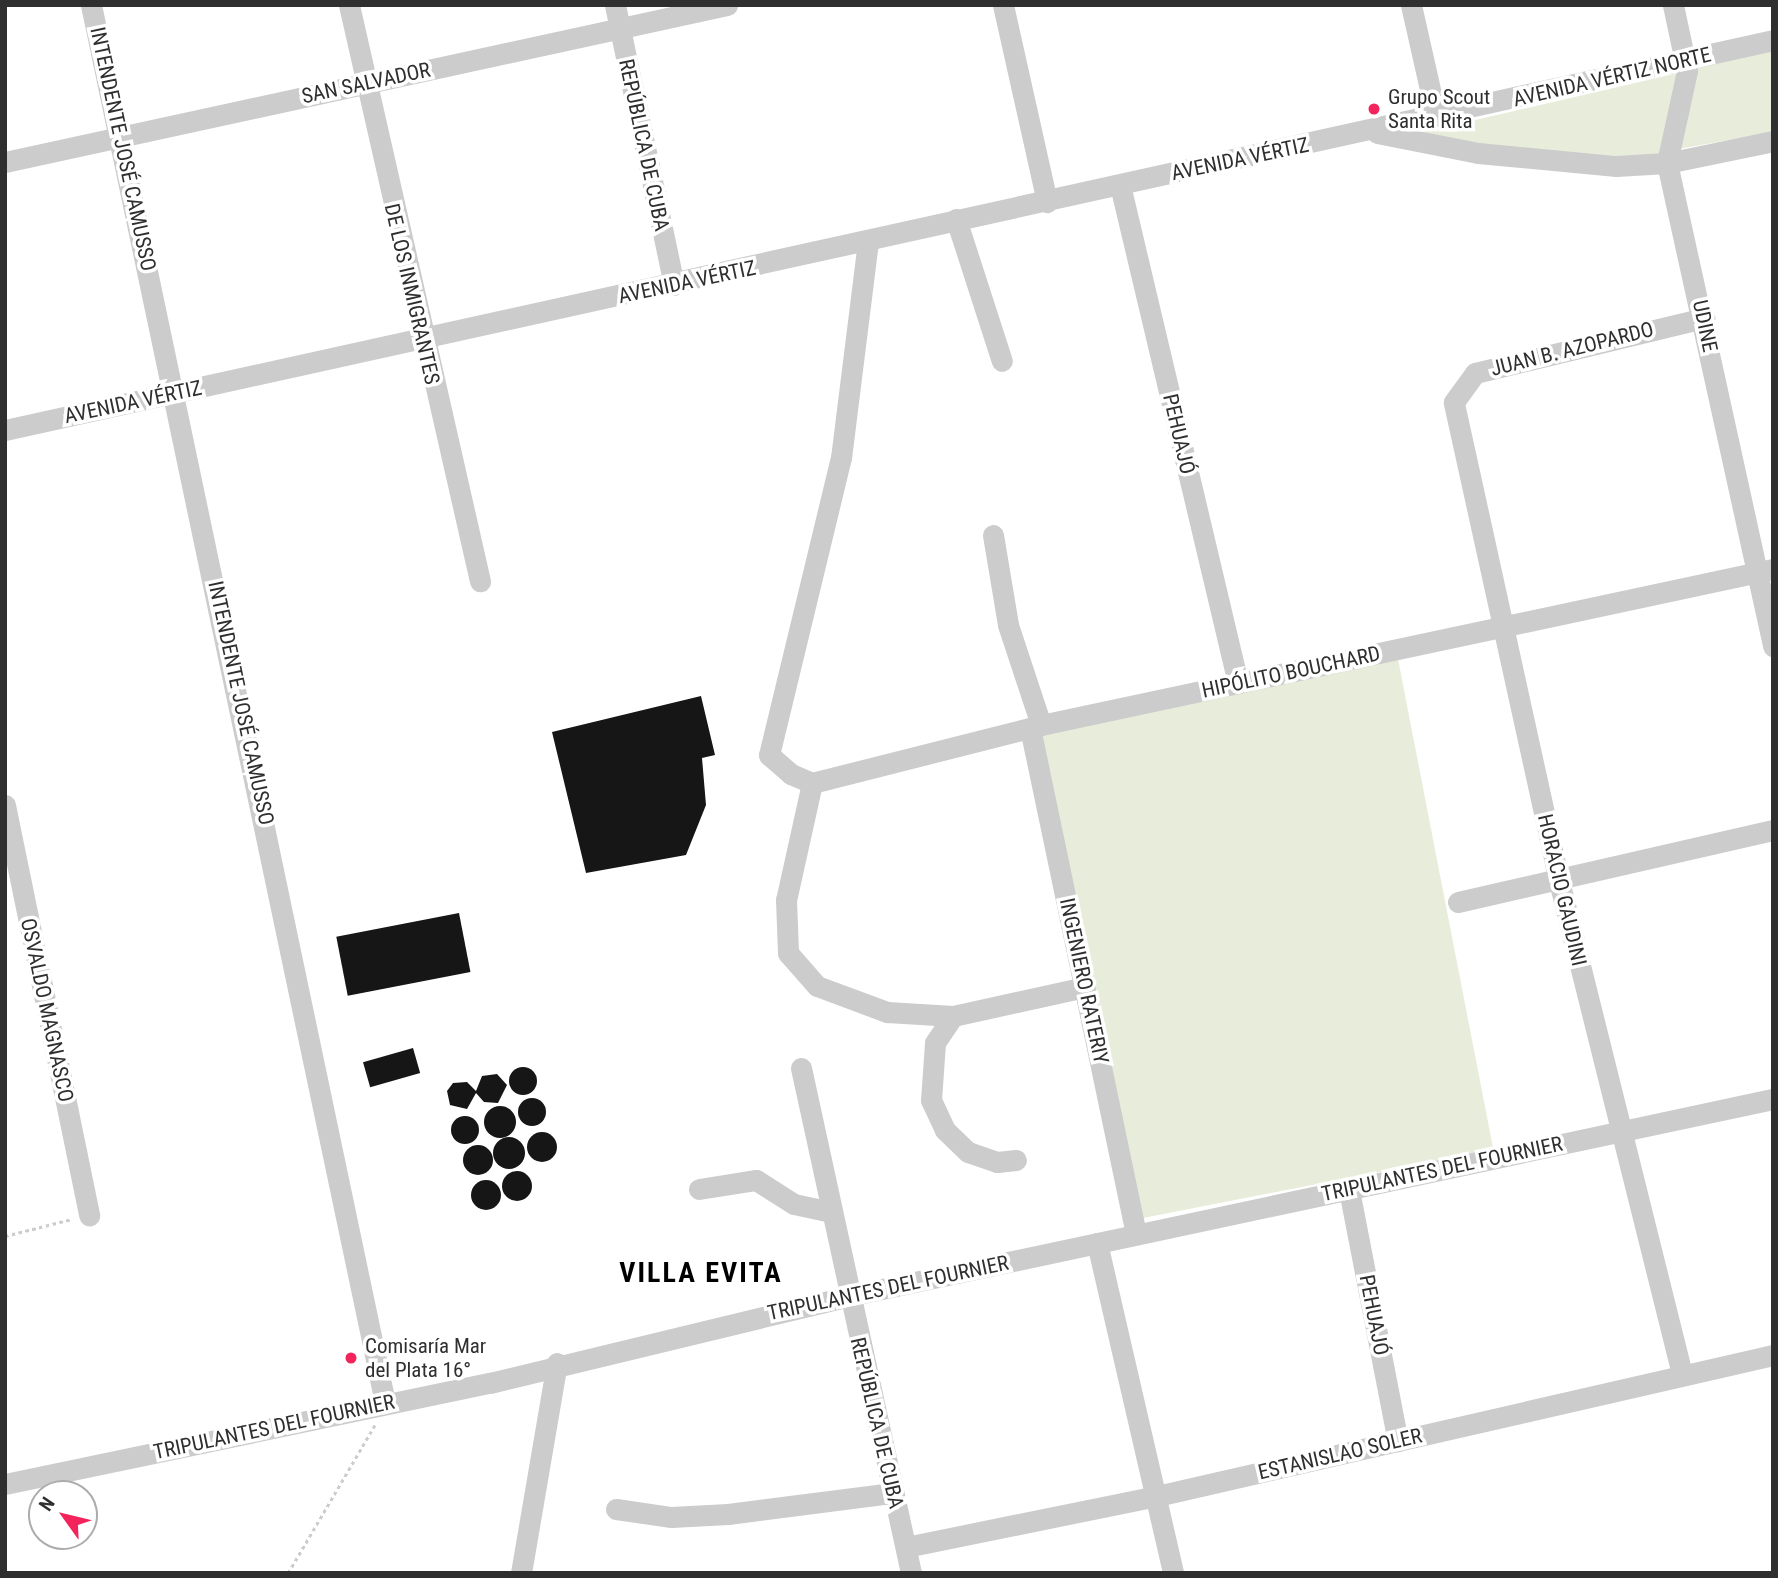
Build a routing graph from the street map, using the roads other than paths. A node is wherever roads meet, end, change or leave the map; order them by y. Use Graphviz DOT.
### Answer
graph roads {
  1 [pos="91,5"];
  2 [pos="349,5"];
  3 [pos="615,5"];
  4 [pos="727,5"];
  5 [pos="1003,5"];
  6 [pos="1411,5"];
  7 [pos="1673,5"];
  8 [pos="619,26"];
  9 [pos="1773,40"];
  10 [pos="1685,61"];
  11 [pos="366,84"];
  12 [pos="1436,116"];
  13 [pos="1368,131"];
  14 [pos="120,137"];
  15 [pos="1773,141"];
  16 [pos="5,162"];
  17 [pos="1667,163"];
  18 [pos="1120,185"];
  19 [pos="1047,202"];
  20 [pos="956,219"];
  21 [pos="868,242"];
  22 [pos="674,285"];
  23 [pos="1704,318"];
  24 [pos="421,340"];
  25 [pos="1002,360"];
  26 [pos="177,393"];
  27 [pos="1454,402"];
  28 [pos="5,430"];
  29 [pos="993,535"];
  30 [pos="1765,570"];
  31 [pos="480,581"];
  32 [pos="1504,627"];
  33 [pos="1773,647"];
  34 [pos="1238,683"];
  35 [pos="1036,727"];
  36 [pos="812,783"];
  37 [pos="5,805"];
  38 [pos="1773,830"];
  39 [pos="1559,881"];
  40 [pos="1458,902"];
  41 [pos="1085,987"];
  42 [pos="953,1016"];
  43 [pos="801,1068"];
  44 [pos="1773,1099"];
  45 [pos="1618,1131"];
  46 [pos="1016,1160"];
  47 [pos="699,1189"];
  48 [pos="1349,1190"];
  49 [pos="831,1212"];
  50 [pos="89,1215"];
  51 [pos="1136,1234"];
  52 [pos="1097,1243"];
  53 [pos="849,1296"];
  54 [pos="1773,1355"];
  55 [pos="557,1363"];
  56 [pos="1682,1374"];
  57 [pos="385,1402"];
  58 [pos="1398,1440"];
  59 [pos="5,1484"];
  60 [pos="891,1493"];
  61 [pos="1157,1496"];
  62 [pos="616,1509"];
  63 [pos="906,1547"];
  64 [pos="521,1573"];
  65 [pos="911,1573"];
  66 [pos="1173,1573"];
  1 -- 14 [label="street, INTENDENTE JOSÉ CAMUSSO"];
  2 -- 11 [label="street, DE LOS INMIGRANTES"];
  3 -- 8 [label="street, REPÚBLICA DE CUBA"];
  4 -- 8 [label="street, SAN SALVADOR"];
  5 -- 19 [label="street"];
  6 -- 12 [label="street"];
  7 -- 10 [label="street, UDINE"];
  8 -- 11 [label="street, SAN SALVADOR"];
  8 -- 22 [label="street, REPÚBLICA DE CUBA"];
  9 -- 10 [label="street, AVENIDA VÉRTIZ NORTE"];
  10 -- 12 [label="street, AVENIDA VÉRTIZ NORTE"];
  10 -- 17 [label="street, UDINE"];
  11 -- 14 [label="street, SAN SALVADOR"];
  11 -- 24 [label="street, DE LOS INMIGRANTES"];
  12 -- 13 [label="street, AVENIDA VÉRTIZ NORTE"];
  13 -- 17 [label="street"];
  13 -- 18 [label="street, AVENIDA VÉRTIZ"];
  14 -- 16 [label="street, SAN SALVADOR"];
  14 -- 26 [label="street, INTENDENTE JOSÉ CAMUSSO"];
  15 -- 17 [label="street"];
  17 -- 23 [label="street, UDINE"];
  18 -- 19 [label="street, AVENIDA VÉRTIZ"];
  18 -- 34 [label="street, PEHUAJÓ"];
  19 -- 20 [label="street, AVENIDA VÉRTIZ"];
  20 -- 21 [label="street, AVENIDA VÉRTIZ"];
  20 -- 25 [label="street"];
  21 -- 22 [label="street, AVENIDA VÉRTIZ"];
  21 -- 36 [label="street"];
  22 -- 24 [label="street, AVENIDA VÉRTIZ"];
  23 -- 27 [label="street, JUAN B. AZOPARDO"];
  23 -- 30 [label="street, UDINE"];
  24 -- 26 [label="street, AVENIDA VÉRTIZ"];
  24 -- 31 [label="street, DE LOS INMIGRANTES"];
  26 -- 28 [label="street, AVENIDA VÉRTIZ"];
  26 -- 57 [label="street, INTENDENTE JOSÉ CAMUSSO"];
  27 -- 32 [label="street, HORACIO GAUDINI"];
  29 -- 35 [label="street, INGENIERO RATERIY"];
  30 -- 32 [label="street, HIPÓLITO BOUCHARD"];
  30 -- 33 [label="street, UDINE"];
  32 -- 34 [label="street, HIPÓLITO BOUCHARD"];
  32 -- 39 [label="street, HORACIO GAUDINI"];
  34 -- 35 [label="street, HIPÓLITO BOUCHARD"];
  35 -- 36 [label="street, HIPÓLITO BOUCHARD"];
  35 -- 41 [label="street, INGENIERO RATERIY"];
  36 -- 42 [label="street"];
  37 -- 50 [label="street, OSVALDO MAGNASCO"];
  38 -- 39 [label="street"];
  39 -- 40 [label="street"];
  39 -- 45 [label="street, HORACIO GAUDINI"];
  41 -- 42 [label="street"];
  41 -- 51 [label="street, INGENIERO RATERIY"];
  42 -- 46 [label="street"];
  43 -- 49 [label="street, REPÚBLICA DE CUBA"];
  44 -- 45 [label="street, TRIPULANTES DEL FOURNIER"];
  45 -- 48 [label="street, TRIPULANTES DEL FOURNIER"];
  45 -- 56 [label="street, HORACIO GAUDINI"];
  47 -- 49 [label="street"];
  48 -- 51 [label="street, TRIPULANTES DEL FOURNIER"];
  48 -- 58 [label="street, PEHUAJÓ"];
  49 -- 53 [label="street, REPÚBLICA DE CUBA"];
  51 -- 52 [label="street, TRIPULANTES DEL FOURNIER"];
  52 -- 53 [label="street, TRIPULANTES DEL FOURNIER"];
  52 -- 61 [label="street"];
  53 -- 55 [label="street, TRIPULANTES DEL FOURNIER"];
  53 -- 60 [label="street, REPÚBLICA DE CUBA"];
  54 -- 56 [label="street, ESTANISLAO SOLER"];
  55 -- 57 [label="street, TRIPULANTES DEL FOURNIER"];
  55 -- 64 [label="street"];
  56 -- 58 [label="street, ESTANISLAO SOLER"];
  57 -- 59 [label="street, TRIPULANTES DEL FOURNIER"];
  58 -- 61 [label="street, ESTANISLAO SOLER"];
  60 -- 62 [label="street"];
  60 -- 63 [label="street, REPÚBLICA DE CUBA"];
  61 -- 63 [label="street, ESTANISLAO SOLER"];
  61 -- 66 [label="street"];
  63 -- 65 [label="street, REPÚBLICA DE CUBA"];
}
